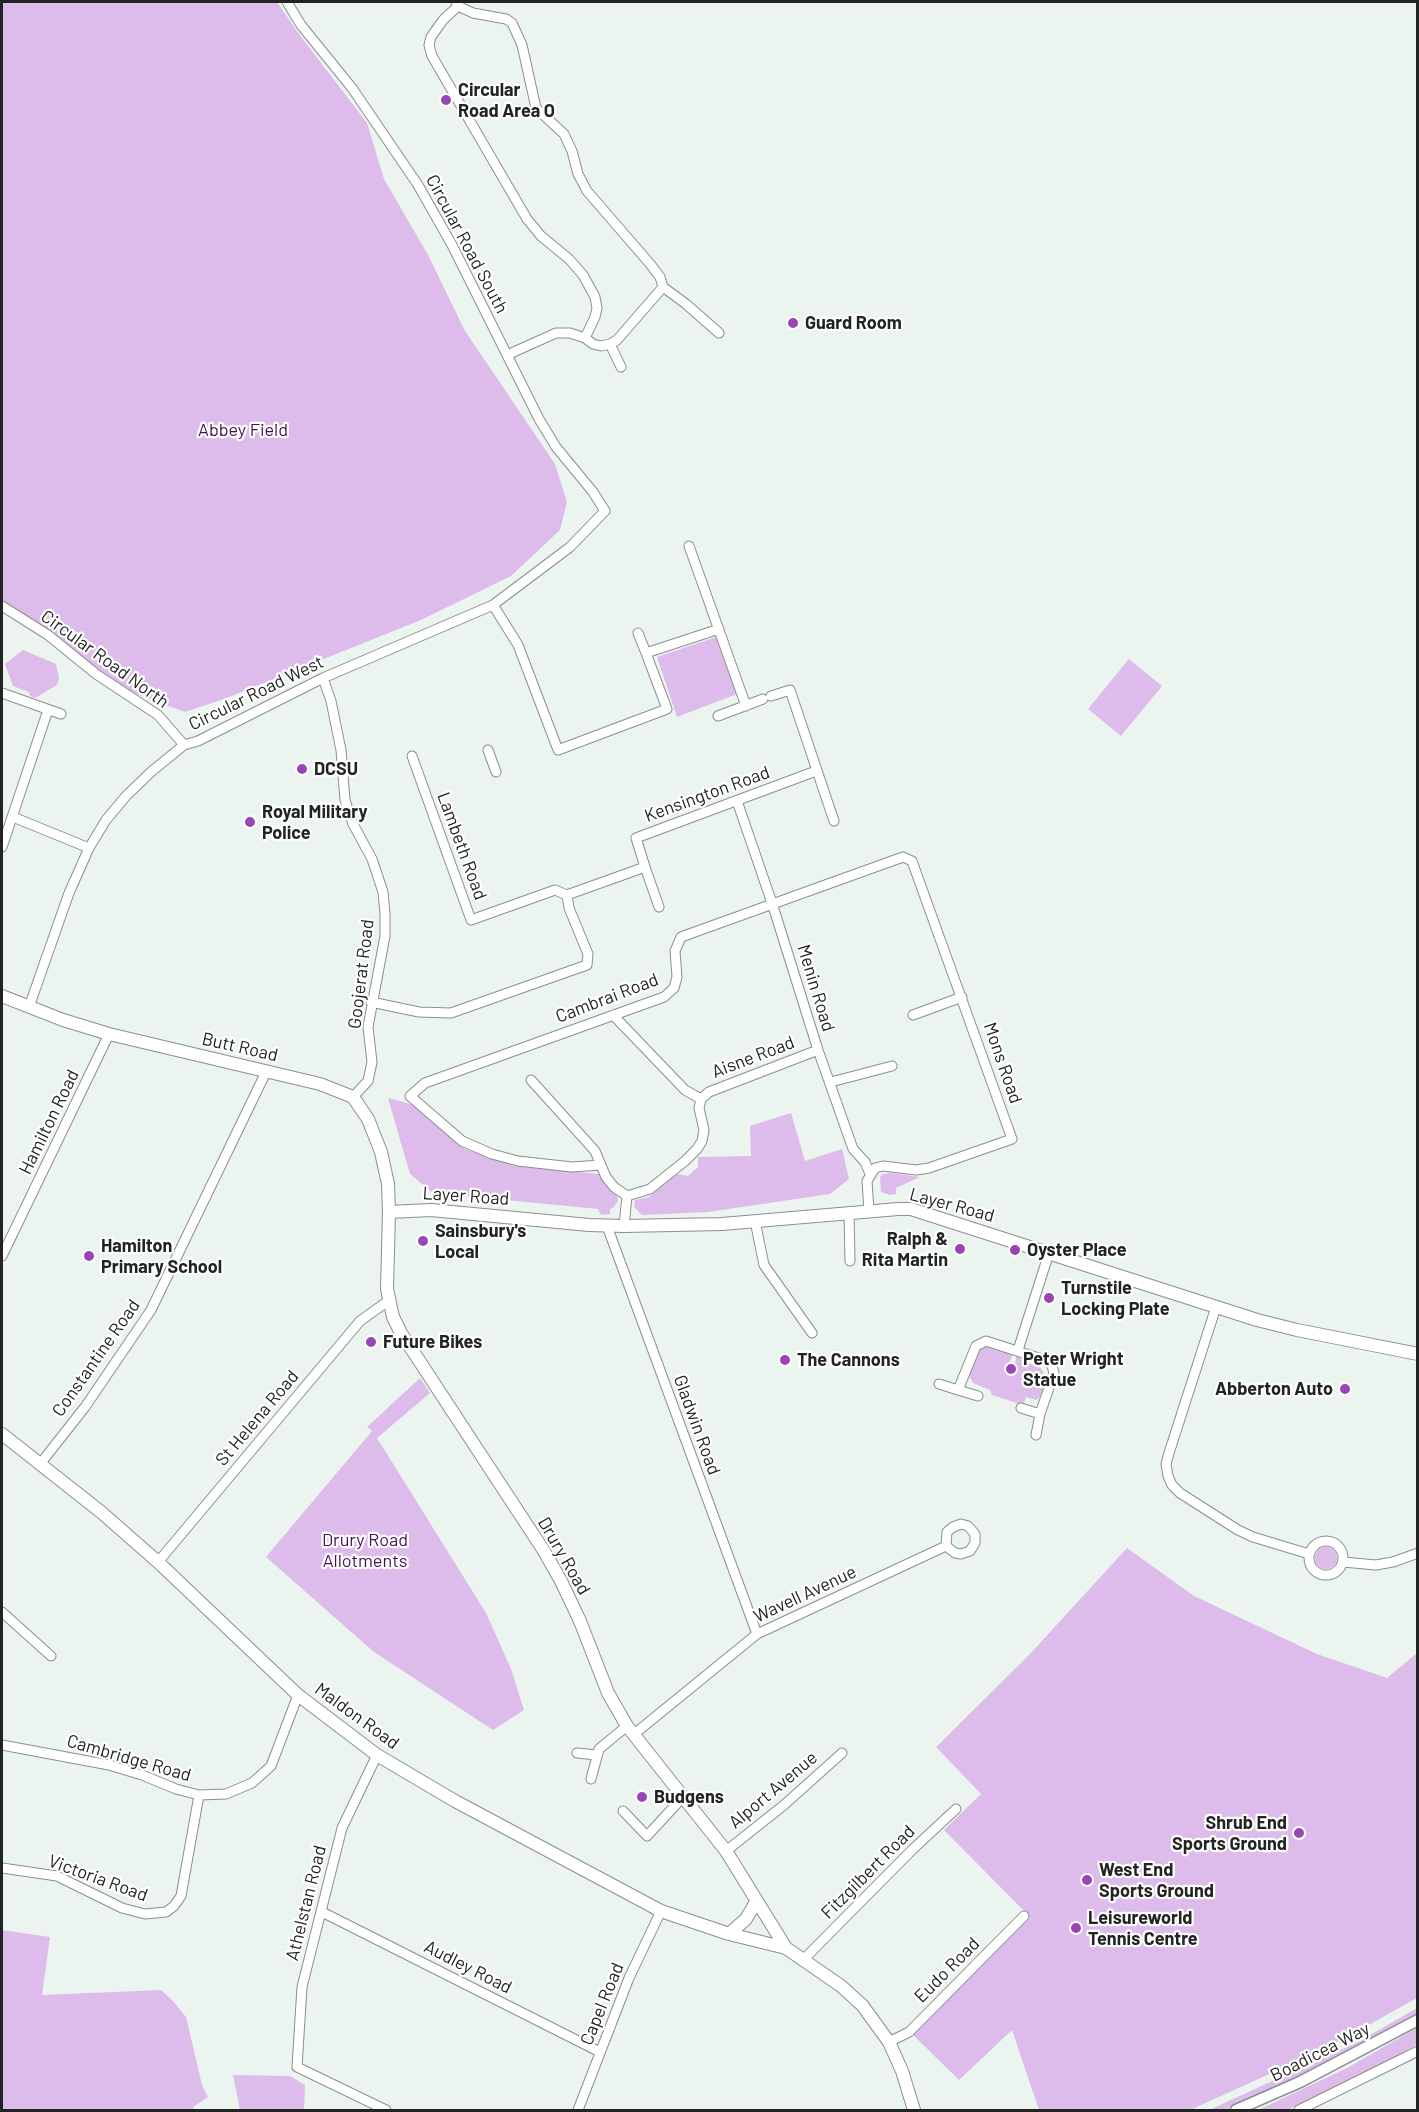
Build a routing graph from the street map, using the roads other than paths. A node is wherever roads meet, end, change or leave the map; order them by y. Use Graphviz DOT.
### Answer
graph roads {
  1 [pos="287,2"];
  2 [pos="457,4"];
  3 [pos="663,287"];
  4 [pos="719,333"];
  5 [pos="585,338"];
  6 [pos="610,344"];
  7 [pos="507,356"];
  8 [pos="621,367"];
  9 [pos="605,511"];
  10 [pos="689,546"];
  11 [pos="493,605"];
  12 [pos="2,606"];
  13 [pos="718,628"];
  14 [pos="638,633"];
  15 [pos="646,653"];
  16 [pos="323,678"];
  17 [pos="2,693"];
  18 [pos="746,706"];
  19 [pos="48,710"];
  20 [pos="61,714"];
  21 [pos="718,717"];
  22 [pos="184,745"];
  23 [pos="488,750"];
  24 [pos="412,756"];
  25 [pos="816,771"];
  26 [pos="496,772"];
  27 [pos="737,801"];
  28 [pos="13,817"];
  29 [pos="834,821"];
  30 [pos="2,847"];
  31 [pos="88,848"];
  32 [pos="912,861"];
  33 [pos="645,867"];
  34 [pos="567,895"];
  35 [pos="772,903"];
  36 [pos="659,907"];
  37 [pos="2,996"];
  38 [pos="962,997"];
  39 [pos="371,1002"];
  40 [pos="28,1007"];
  41 [pos="613,1015"];
  42 [pos="913,1015"];
  43 [pos="109,1035"];
  44 [pos="819,1050"];
  45 [pos="892,1066"];
  46 [pos="266,1072"];
  47 [pos="531,1080"];
  48 [pos="831,1082"];
  49 [pos="353,1097"];
  50 [pos="701,1099"];
  51 [pos="601,1165"];
  52 [pos="870,1174"];
  53 [pos="627,1196"];
  54 [pos="869,1211"];
  55 [pos="389,1212"];
  56 [pos="849,1214"];
  57 [pos="755,1221"];
  58 [pos="607,1226"];
  59 [pos="624,1226"];
  60 [pos="1049,1253"];
  61 [pos="2,1256"];
  62 [pos="850,1261"];
  63 [pos="388,1301"];
  64 [pos="1216,1307"];
  65 [pos="812,1333"];
  66 [pos="1018,1350"];
  67 [pos="1418,1354"];
  68 [pos="939,1384"];
  69 [pos="958,1390"];
  70 [pos="978,1396"];
  71 [pos="1021,1408"];
  72 [pos="1040,1414"];
  73 [pos="2,1434"];
  74 [pos="1036,1435"];
  75 [pos="40,1464"];
  76 [pos="946,1546"];
  77 [pos="1418,1553"];
  78 [pos="1309,1554"];
  79 [pos="158,1562"];
  80 [pos="1343,1562"];
  81 [pos="2,1612"];
  82 [pos="757,1634"];
  83 [pos="51,1656"];
  84 [pos="298,1695"];
  85 [pos="630,1730"];
  86 [pos="2,1745"];
  87 [pos="577,1753"];
  88 [pos="842,1753"];
  89 [pos="377,1755"];
  90 [pos="597,1755"];
  91 [pos="591,1779"];
  92 [pos="199,1795"];
  93 [pos="683,1797"];
  94 [pos="957,1809"];
  95 [pos="623,1811"];
  96 [pos="726,1851"];
  97 [pos="2,1868"];
  98 [pos="756,1902"];
  99 [pos="661,1911"];
  100 [pos="322,1912"];
  101 [pos="1024,1916"];
  102 [pos="729,1934"];
  103 [pos="786,1948"];
  104 [pos="804,1959"];
  105 [pos="1418,2020"];
  106 [pos="889,2042"];
  107 [pos="1418,2051"];
  108 [pos="600,2052"];
  109 [pos="386,2110"];
  110 [pos="578,2110"];
  111 [pos="914,2110"];
  112 [pos="1236,2110"];
  113 [pos="1299,2110"];
  1 -- 7 [label="street, Circular Road South"];
  2 -- 3 [label="street"];
  2 -- 5 [label="street"];
  3 -- 4 [label="street"];
  3 -- 6 [label="street"];
  5 -- 6 [label="street"];
  5 -- 7 [label="street"];
  6 -- 8 [label="street"];
  7 -- 9 [label="street, Circular Road South"];
  9 -- 11 [label="street, Circular Road West"];
  10 -- 13 [label="street"];
  11 -- 15 [label="street"];
  11 -- 16 [label="street, Circular Road West"];
  12 -- 22 [label="street, Circular Road North"];
  13 -- 15 [label="street"];
  13 -- 18 [label="street"];
  14 -- 15 [label="street"];
  16 -- 22 [label="street, Circular Road West"];
  16 -- 39 [label="street, Goojerat Road"];
  17 -- 19 [label="street"];
  18 -- 21 [label="street"];
  18 -- 25 [label="street"];
  19 -- 20 [label="street"];
  19 -- 28 [label="street"];
  22 -- 31 [label="street, Circular Road West"];
  23 -- 26 [label="street"];
  24 -- 34 [label="street, Lambeth Road"];
  25 -- 27 [label="street, Kensington Road"];
  25 -- 29 [label="street"];
  27 -- 33 [label="street, Kensington Road"];
  27 -- 35 [label="street, Menin Road"];
  28 -- 30 [label="street"];
  28 -- 31 [label="street"];
  31 -- 40 [label="street, Circular Road West"];
  32 -- 35 [label="street, Cambrai Road"];
  32 -- 38 [label="street, Mons Road"];
  33 -- 34 [label="street"];
  33 -- 36 [label="street, Kensington Road"];
  34 -- 39 [label="street"];
  35 -- 41 [label="street, Cambrai Road"];
  35 -- 44 [label="street, Menin Road"];
  37 -- 40 [label="main road, Butt Road"];
  38 -- 42 [label="street"];
  38 -- 52 [label="street, Mons Road"];
  39 -- 49 [label="street, Goojerat Road"];
  40 -- 43 [label="main road, Butt Road"];
  41 -- 50 [label="street, Aisne Road"];
  41 -- 51 [label="street, Cambrai Road"];
  43 -- 46 [label="main road, Butt Road"];
  43 -- 61 [label="street, Hamilton Road"];
  44 -- 48 [label="street, Menin Road"];
  44 -- 50 [label="street, Aisne Road"];
  45 -- 48 [label="street"];
  46 -- 49 [label="main road, Butt Road"];
  46 -- 75 [label="street, Constantine Road"];
  47 -- 51 [label="street"];
  48 -- 52 [label="street, Menin Road"];
  49 -- 55 [label="main road"];
  50 -- 53 [label="street, Aisne Road"];
  51 -- 53 [label="street"];
  52 -- 54 [label="street"];
  53 -- 59 [label="street"];
  54 -- 56 [label="main road, Layer Road"];
  54 -- 60 [label="main road, Layer Road"];
  55 -- 58 [label="main road, Layer Road"];
  55 -- 63 [label="main road, Drury Road"];
  56 -- 57 [label="main road, Layer Road"];
  56 -- 62 [label="street"];
  57 -- 59 [label="main road, Layer Road"];
  57 -- 65 [label="street"];
  58 -- 59 [label="main road, Layer Road"];
  58 -- 82 [label="street, Gladwin Road"];
  60 -- 64 [label="main road, Layer Road"];
  60 -- 66 [label="street"];
  63 -- 79 [label="street, St Helena Road"];
  63 -- 85 [label="main road, Drury Road"];
  64 -- 67 [label="main road, Layer Road"];
  64 -- 78 [label="street"];
  66 -- 69 [label="street"];
  66 -- 72 [label="street"];
  68 -- 69 [label="street"];
  69 -- 70 [label="street"];
  71 -- 72 [label="street"];
  72 -- 74 [label="street"];
  73 -- 75 [label="main road, Maldon Road"];
  75 -- 79 [label="main road, Maldon Road"];
  76 -- 82 [label="street, Wavell Avenue"];
  77 -- 80 [label="street"];
  78 -- 80 [label="street"];
  78 -- 80 [label="street"];
  79 -- 84 [label="main road, Maldon Road"];
  81 -- 83 [label="street"];
  82 -- 85 [label="street, Wavell Avenue"];
  84 -- 89 [label="main road, Maldon Road"];
  84 -- 92 [label="street, Cambridge Road"];
  85 -- 90 [label="street, Wavell Avenue"];
  85 -- 93 [label="main road, Drury Road"];
  86 -- 92 [label="street, Cambridge Road"];
  87 -- 90 [label="street"];
  88 -- 96 [label="street, Alport Avenue"];
  89 -- 99 [label="main road, Maldon Road"];
  89 -- 100 [label="street, Athelstan Road"];
  90 -- 91 [label="street"];
  92 -- 97 [label="street, Victoria Road"];
  93 -- 95 [label="street"];
  93 -- 96 [label="main road, Drury Road"];
  94 -- 104 [label="street, Fitzgilbert Road"];
  96 -- 98 [label="main road, Drury Road"];
  98 -- 102 [label="main road"];
  98 -- 103 [label="main road, Drury Road"];
  99 -- 102 [label="main road, Maldon Road"];
  99 -- 108 [label="street, Capel Road"];
  100 -- 108 [label="street, Audley Road"];
  100 -- 109 [label="street, Athelstan Road"];
  101 -- 106 [label="street, Eudo Road"];
  102 -- 103 [label="main road, Maldon Road"];
  103 -- 104 [label="main road"];
  104 -- 106 [label="main road"];
  105 -- 112 [label="street, Boadicea Way"];
  106 -- 111 [label="main road"];
  107 -- 113 [label="street"];
  108 -- 110 [label="street, Capel Road"];
}
